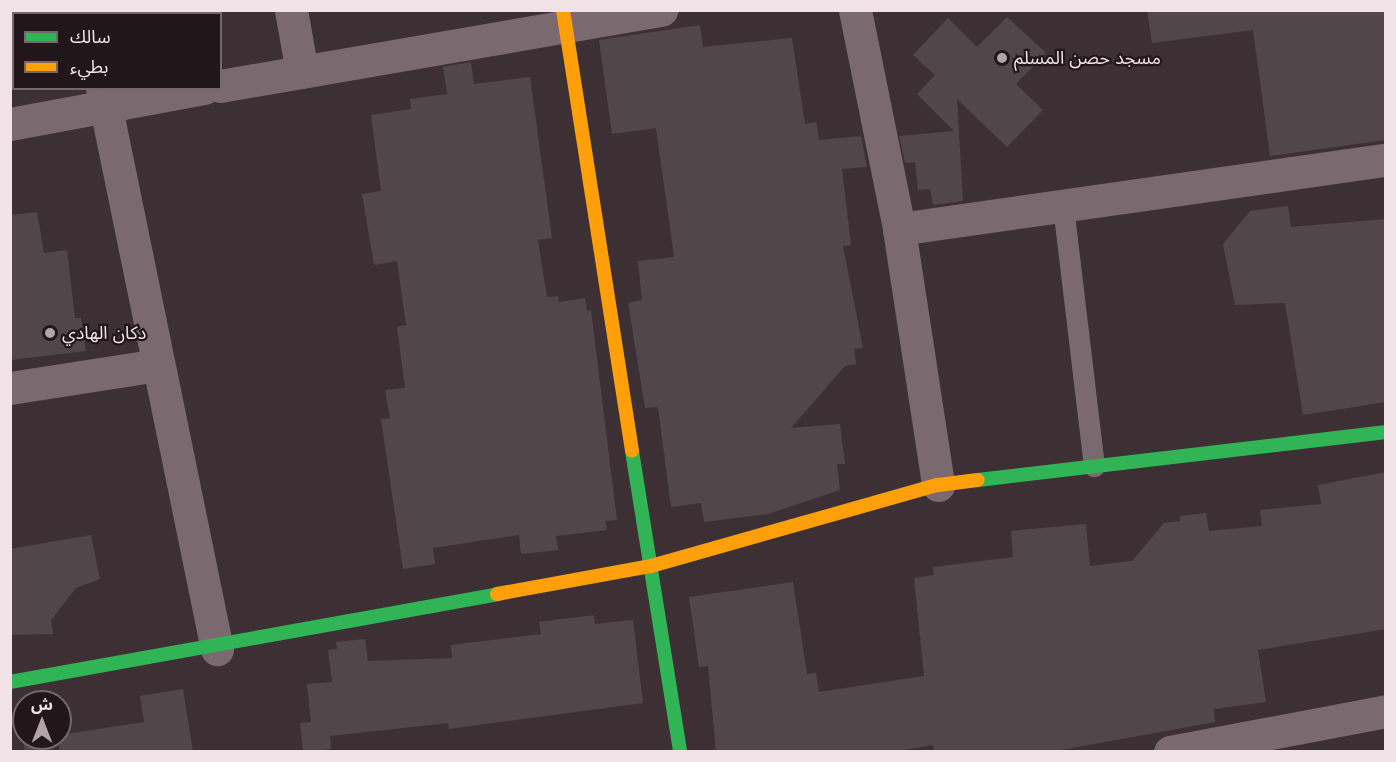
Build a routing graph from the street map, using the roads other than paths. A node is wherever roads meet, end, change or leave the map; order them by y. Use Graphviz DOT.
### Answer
graph roads {
  1 [pos="291,10"];
  2 [pos="662,10"];
  3 [pos="855,10"];
  4 [pos="565,19"];
  5 [pos="302,72"];
  6 [pos="222,86"];
  7 [pos="182,90"];
  8 [pos="104,97"];
  9 [pos="10,124"];
  10 [pos="1386,160"];
  11 [pos="1063,206"];
  12 [pos="899,229"];
  13 [pos="158,365"];
  14 [pos="10,388"];
  15 [pos="1386,432"];
  16 [pos="1094,466"];
  17 [pos="938,485"];
  18 [pos="651,566"];
  19 [pos="217,649"];
  20 [pos="10,682"];
  21 [pos="1386,711"];
  22 [pos="1190,750"];
  23 [pos="680,752"];
  1 -- 5 [label="street"];
  2 -- 4 [label="street"];
  3 -- 12 [label="street"];
  4 -- 5 [label="street"];
  4 -- 18 [label="street"];
  5 -- 6 [label="street"];
  7 -- 8 [label="street"];
  8 -- 9 [label="street"];
  8 -- 13 [label="street"];
  10 -- 11 [label="street"];
  11 -- 12 [label="street"];
  11 -- 16 [label="lane"];
  12 -- 17 [label="street"];
  13 -- 14 [label="street"];
  13 -- 19 [label="street"];
  15 -- 16 [label="street"];
  16 -- 17 [label="street"];
  17 -- 18 [label="street"];
  18 -- 19 [label="street"];
  18 -- 23 [label="street"];
  19 -- 20 [label="street"];
  21 -- 22 [label="street"];
}
